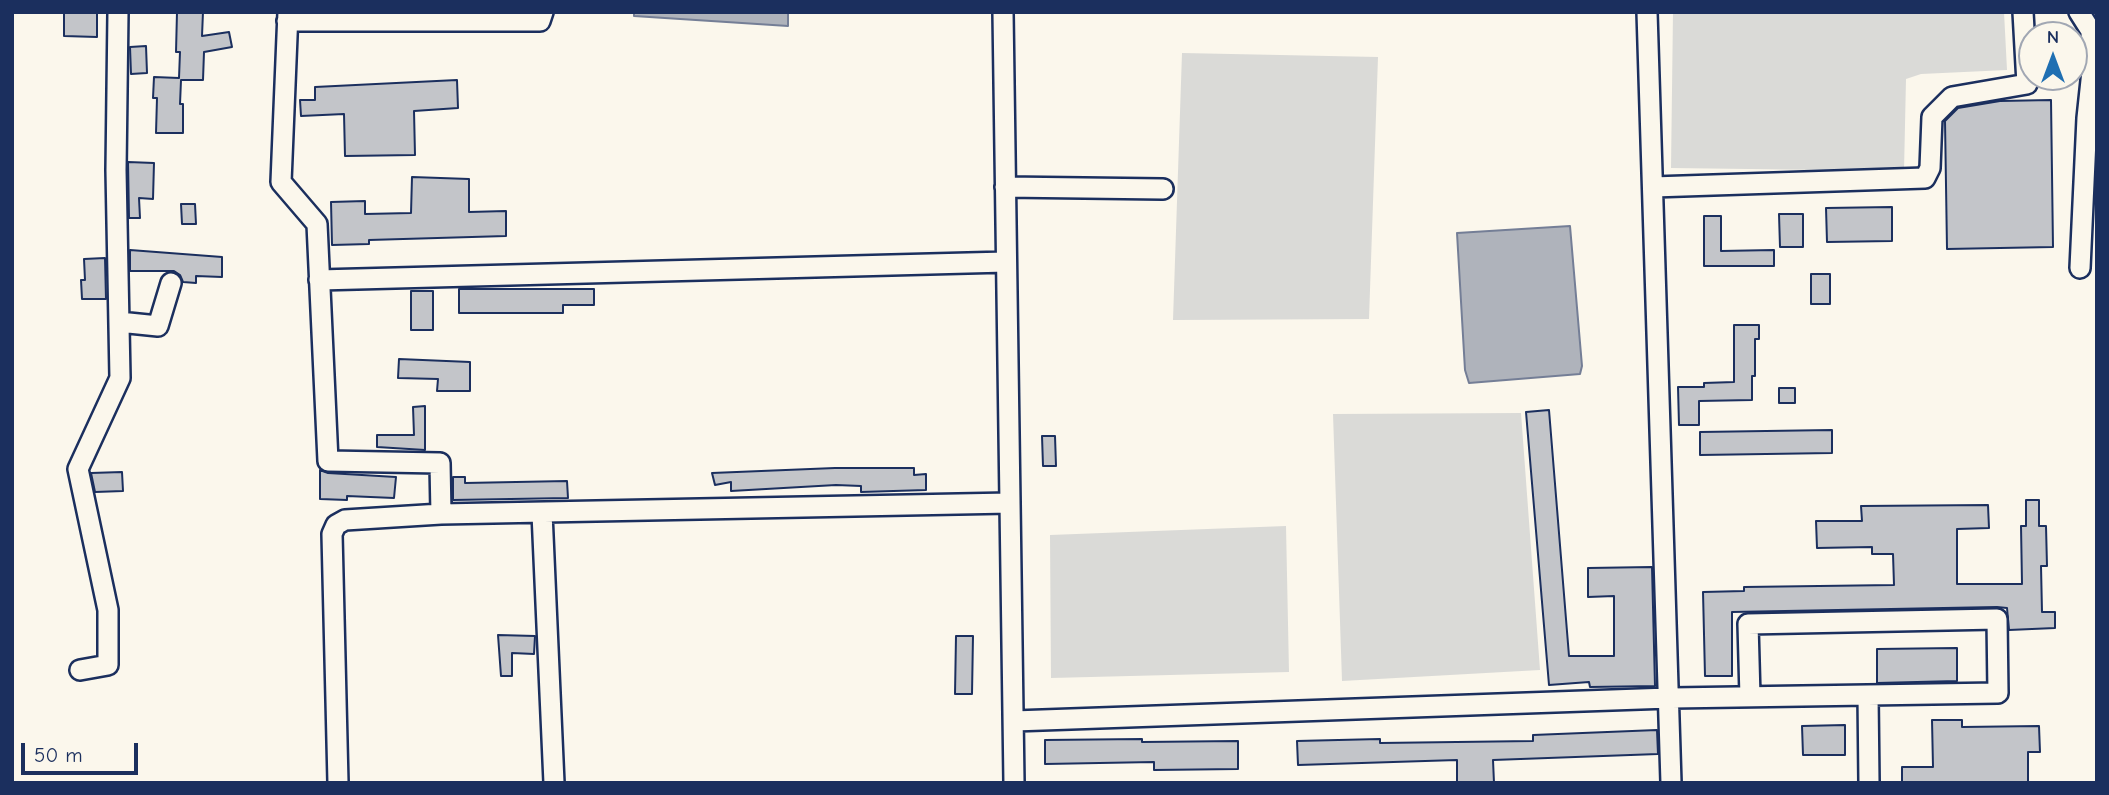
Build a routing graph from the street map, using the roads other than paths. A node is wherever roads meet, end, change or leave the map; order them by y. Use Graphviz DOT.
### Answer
graph roads {
  1 [pos="118,12"];
  2 [pos="543,12"];
  3 [pos="1003,12"];
  4 [pos="1647,12"];
  5 [pos="2023,12"];
  6 [pos="2079,12"];
  7 [pos="288,17"];
  8 [pos="2094,73"];
  9 [pos="1006,187"];
  10 [pos="1653,187"];
  11 [pos="1163,189"];
  12 [pos="1006,262"];
  13 [pos="2080,268"];
  14 [pos="319,280"];
  15 [pos="171,283"];
  16 [pos="119,322"];
  17 [pos="1010,503"];
  18 [pos="542,513"];
  19 [pos="441,514"];
  20 [pos="80,670"];
  21 [pos="1868,695"];
  22 [pos="1750,697"];
  23 [pos="1669,698"];
  24 [pos="1014,721"];
  25 [pos="338,783"];
  26 [pos="554,783"];
  27 [pos="1014,783"];
  28 [pos="1671,783"];
  29 [pos="1869,783"];
  1 -- 16 [label="street"];
  2 -- 7 [label="street"];
  3 -- 9 [label="street"];
  4 -- 10 [label="street"];
  5 -- 10 [label="street"];
  6 -- 8 [label="street"];
  7 -- 14 [label="street"];
  8 -- 13 [label="street"];
  9 -- 11 [label="street"];
  9 -- 12 [label="street"];
  10 -- 23 [label="street"];
  12 -- 14 [label="street"];
  12 -- 17 [label="street"];
  14 -- 19 [label="street"];
  15 -- 16 [label="street"];
  16 -- 20 [label="street"];
  17 -- 18 [label="street"];
  17 -- 24 [label="street"];
  18 -- 19 [label="street"];
  18 -- 26 [label="street"];
  19 -- 25 [label="street"];
  21 -- 22 [label="street"];
  21 -- 22 [label="street"];
  21 -- 29 [label="street"];
  22 -- 23 [label="street"];
  23 -- 24 [label="street"];
  23 -- 28 [label="street"];
  24 -- 27 [label="street"];
}
